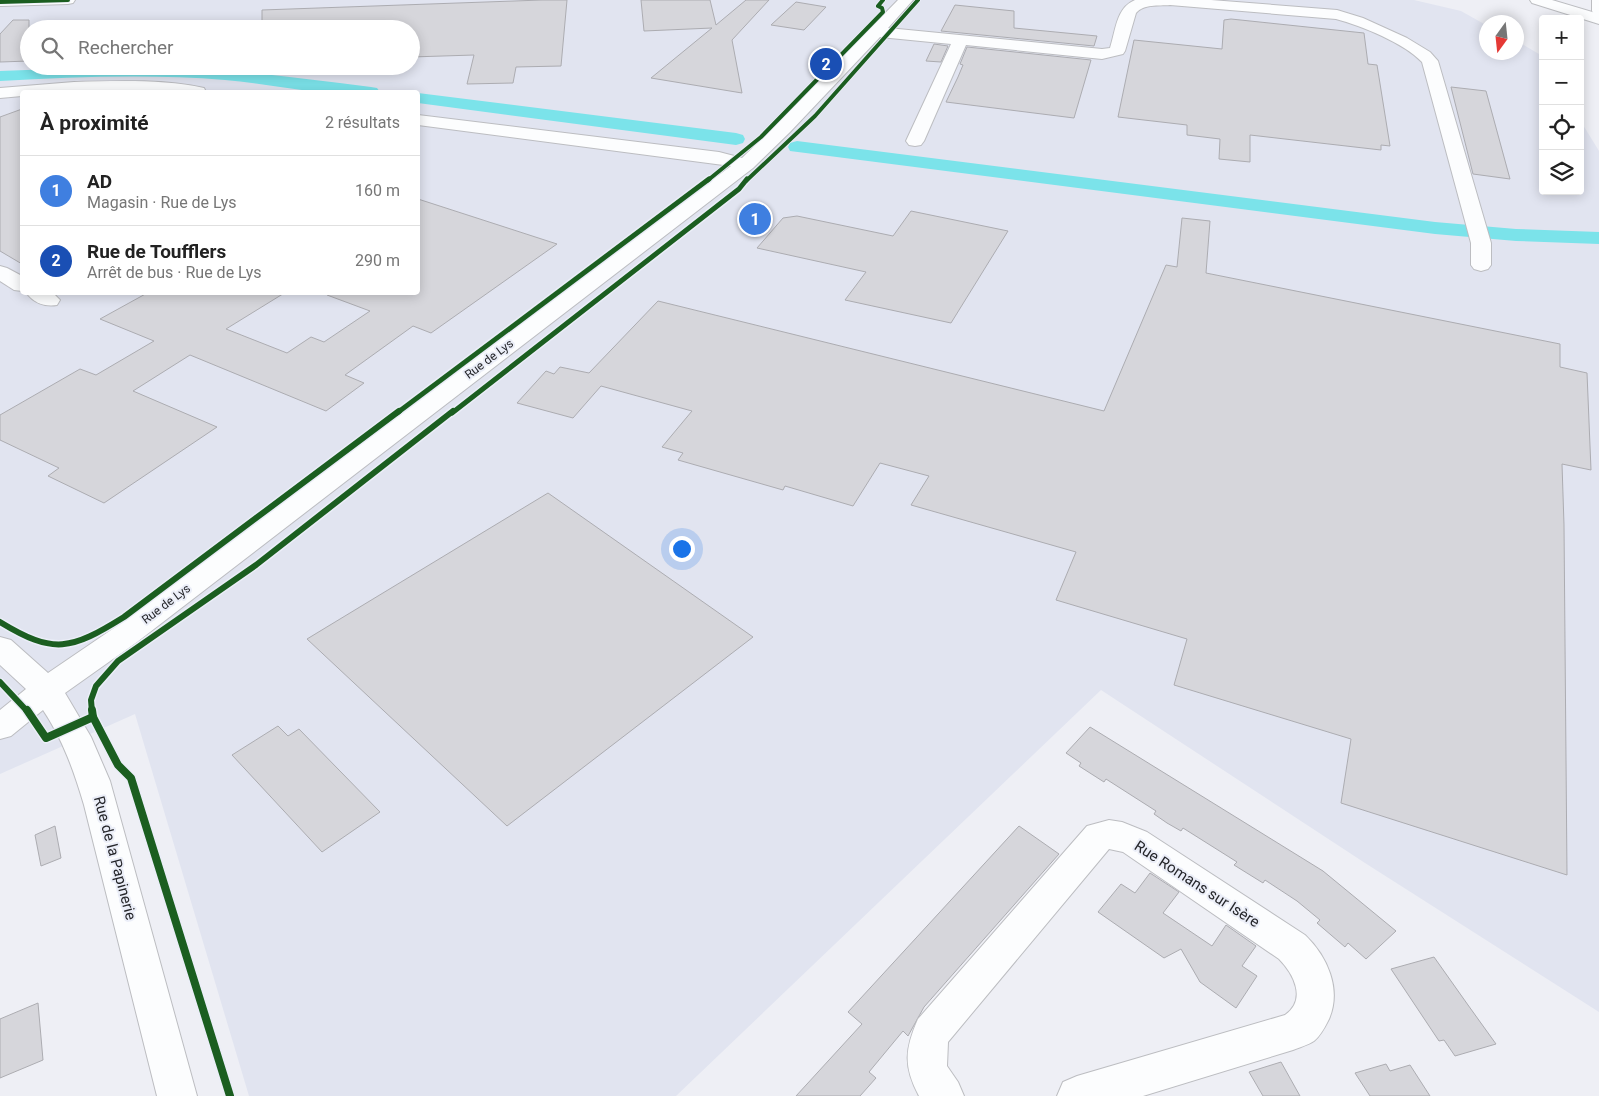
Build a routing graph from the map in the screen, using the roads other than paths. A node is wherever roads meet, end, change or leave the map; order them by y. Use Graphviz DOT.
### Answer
graph roads {
  1 [pos="68,0"];
  2 [pos="878,0"];
  3 [pos="1537,0"];
  4 [pos="1599,1"];
  5 [pos="1,2"];
  6 [pos="904,2"];
  7 [pos="1599,11"];
  8 [pos="1599,20"];
  9 [pos="877,32"];
  10 [pos="960,41"];
  11 [pos="20,90"];
  12 [pos="25,90"];
  13 [pos="172,90"];
  14 [pos="0,92"];
  15 [pos="420,120"];
  16 [pos="915,140"];
  17 [pos="746,164"];
  18 [pos="1481,265"];
  19 [pos="0,272"];
  20 [pos="20,284"];
  21 [pos="0,648"];
  22 [pos="47,690"];
  23 [pos="0,727"];
  24 [pos="177,1096"];
  25 [pos="944,1096"];
  26 [pos="1076,1096"];
  1 -- 5 [label="main road"];
  2 -- 6 [label="main road"];
  3 -- 8 [label="main road"];
  4 -- 7 [label="main road"];
  6 -- 9 [label="main road, Rue de Lys"];
  9 -- 10 [label="main road"];
  9 -- 17 [label="main road, Rue de Lys"];
  10 -- 16 [label="main road"];
  10 -- 18 [label="main road"];
  11 -- 14 [label="main road"];
  12 -- 13 [label="main road"];
  15 -- 17 [label="main road"];
  17 -- 22 [label="main road, Rue de Lys"];
  19 -- 20 [label="main road"];
  21 -- 22 [label="main road, Rue de la Papinerie"];
  22 -- 23 [label="main road, Rue de Lys"];
  22 -- 24 [label="main road, Rue de la Papinerie"];
  25 -- 26 [label="main road, Rue Romans sur Isère"];
}
